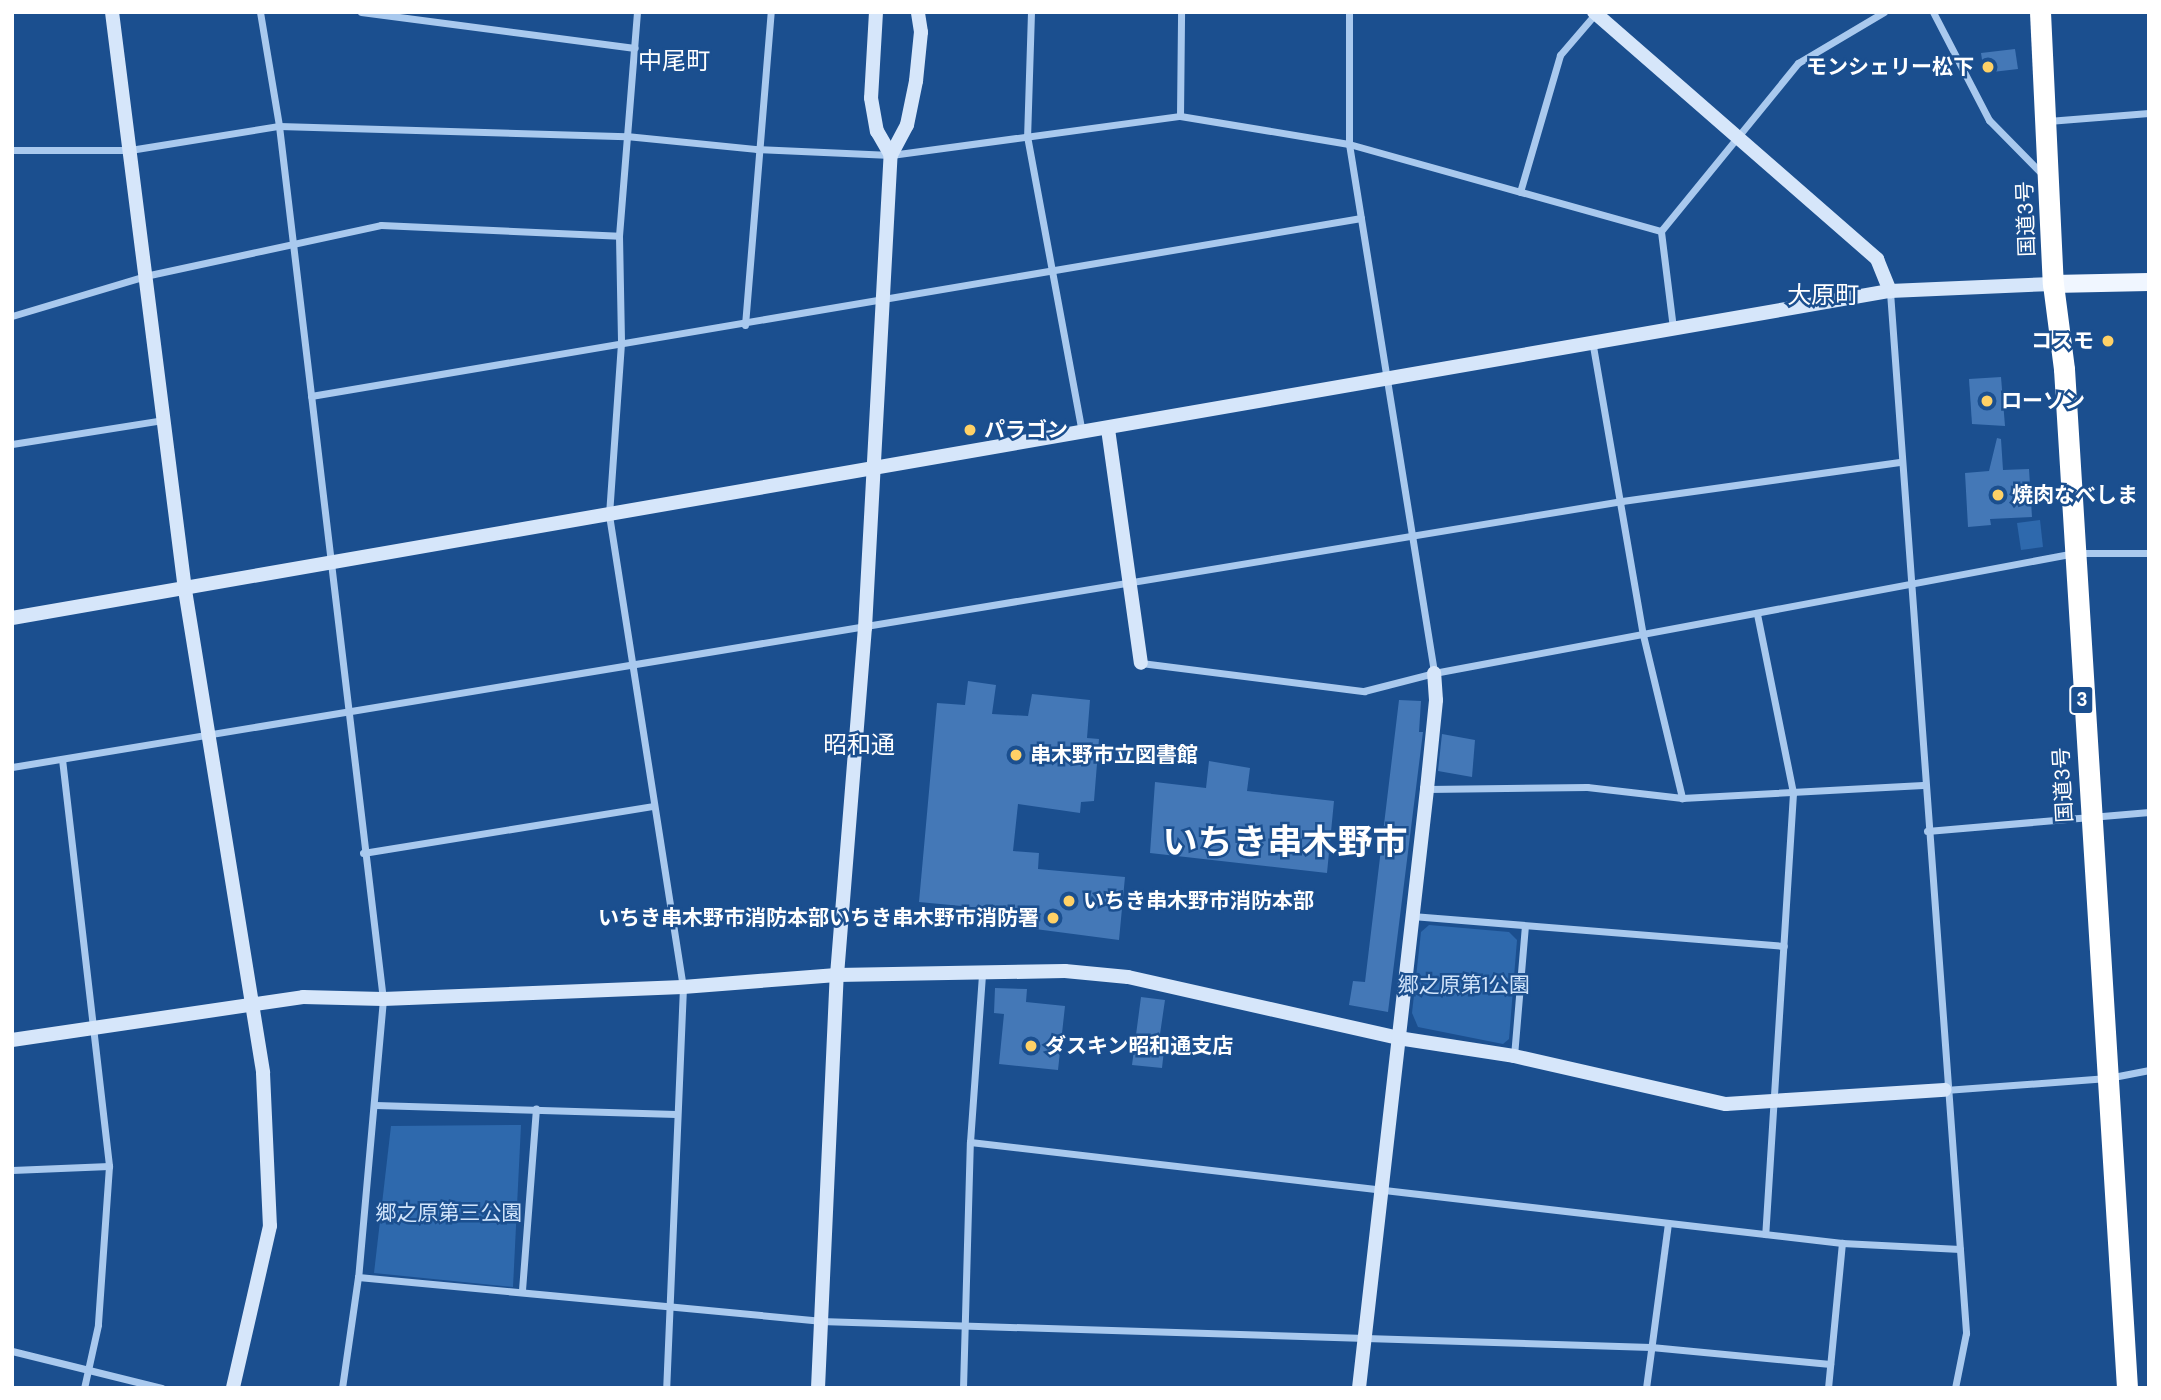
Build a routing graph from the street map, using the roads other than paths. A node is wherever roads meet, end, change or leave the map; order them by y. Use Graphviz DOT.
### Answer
graph roads {
  1 [pos="112,12"];
  2 [pos="260,12"];
  3 [pos="361,12"];
  4 [pos="637,12"];
  5 [pos="771,12"];
  6 [pos="876,12"];
  7 [pos="918,12"];
  8 [pos="1031,12"];
  9 [pos="1181,12"];
  10 [pos="1349,12"];
  11 [pos="1884,12"];
  12 [pos="1933,12"];
  13 [pos="2040,12"];
  14 [pos="1595,13"];
  15 [pos="635,48"];
  16 [pos="2149,113"];
  17 [pos="1180,116"];
  18 [pos="2047,121"];
  19 [pos="279,126"];
  20 [pos="626,136"];
  21 [pos="1027,136"];
  22 [pos="1738,138"];
  23 [pos="1349,144"];
  24 [pos="757,149"];
  25 [pos="12,150"];
  26 [pos="130,150"];
  27 [pos="891,155"];
  28 [pos="2049,181"];
  29 [pos="1520,192"];
  30 [pos="1361,218"];
  31 [pos="1661,231"];
  32 [pos="619,236"];
  33 [pos="293,242"];
  34 [pos="1049,271"];
  35 [pos="145,276"];
  36 [pos="2149,282"];
  37 [pos="2053,284"];
  38 [pos="1889,291"];
  39 [pos="882,300"];
  40 [pos="12,316"];
  41 [pos="745,325"];
  42 [pos="1673,329"];
  43 [pos="621,343"];
  44 [pos="1592,346"];
  45 [pos="1388,379"];
  46 [pos="311,396"];
  47 [pos="163,420"];
  48 [pos="1108,429"];
  49 [pos="1082,433"];
  50 [pos="12,444"];
  51 [pos="1901,462"];
  52 [pos="875,469"];
  53 [pos="1622,501"];
  54 [pos="610,515"];
  55 [pos="1412,538"];
  56 [pos="2075,553"];
  57 [pos="2149,553"];
  58 [pos="331,564"];
  59 [pos="1128,583"];
  60 [pos="1910,583"];
  61 [pos="185,590"];
  62 [pos="1757,614"];
  63 [pos="12,618"];
  64 [pos="864,628"];
  65 [pos="1643,635"];
  66 [pos="1141,663"];
  67 [pos="631,666"];
  68 [pos="1434,673"];
  69 [pos="347,712"];
  70 [pos="209,735"];
  71 [pos="62,759"];
  72 [pos="12,767"];
  73 [pos="1923,785"];
  74 [pos="1427,789"];
  75 [pos="1793,793"];
  76 [pos="1682,798"];
  77 [pos="652,806"];
  78 [pos="2149,812"];
  79 [pos="2089,816"];
  80 [pos="1927,831"];
  81 [pos="363,853"];
  82 [pos="1412,916"];
  83 [pos="1525,926"];
  84 [pos="1784,946"];
  85 [pos="983,971"];
  86 [pos="837,975"];
  87 [pos="683,987"];
  88 [pos="383,999"];
  89 [pos="252,1003"];
  90 [pos="94,1028"];
  91 [pos="1398,1038"];
  92 [pos="12,1040"];
  93 [pos="1514,1056"];
  94 [pos="2149,1070"];
  95 [pos="2108,1078"];
  96 [pos="1945,1090"];
  97 [pos="1777,1101"];
  98 [pos="375,1105"];
  99 [pos="536,1109"];
  100 [pos="676,1114"];
  101 [pos="970,1142"];
  102 [pos="109,1166"];
  103 [pos="12,1170"];
  104 [pos="1381,1190"];
  105 [pos="1668,1223"];
  106 [pos="1765,1234"];
  107 [pos="1842,1243"];
  108 [pos="1960,1249"];
  109 [pos="358,1277"];
  110 [pos="522,1290"];
  111 [pos="667,1304"];
  112 [pos="820,1321"];
  113 [pos="962,1324"];
  114 [pos="1364,1338"];
  115 [pos="1651,1347"];
  116 [pos="12,1352"];
  117 [pos="1830,1364"];
  118 [pos="88,1370"];
  119 [pos="84,1388"];
  120 [pos="162,1388"];
  121 [pos="233,1388"];
  122 [pos="342,1388"];
  123 [pos="666,1388"];
  124 [pos="818,1388"];
  125 [pos="963,1388"];
  126 [pos="1359,1388"];
  127 [pos="1646,1388"];
  128 [pos="1828,1388"];
  129 [pos="1955,1388"];
  130 [pos="2127,1388"];
  1 -- 26 [label="street"];
  2 -- 19 [label="street"];
  3 -- 15 [label="street"];
  4 -- 15 [label="street"];
  5 -- 24 [label="street"];
  6 -- 27 [label="street"];
  7 -- 27 [label="street"];
  8 -- 21 [label="street"];
  9 -- 17 [label="street"];
  10 -- 23 [label="street"];
  11 -- 22 [label="street"];
  12 -- 28 [label="street"];
  13 -- 18 [label="highway, 国道3号 / 3"];
  14 -- 22 [label="street"];
  14 -- 29 [label="street"];
  15 -- 20 [label="street"];
  16 -- 18 [label="street"];
  17 -- 21 [label="street"];
  17 -- 23 [label="street"];
  18 -- 28 [label="highway, 国道3号 / 3"];
  19 -- 20 [label="street"];
  19 -- 26 [label="street"];
  19 -- 33 [label="street"];
  20 -- 24 [label="street"];
  20 -- 32 [label="street"];
  21 -- 27 [label="street"];
  21 -- 34 [label="street"];
  22 -- 31 [label="street"];
  22 -- 38 [label="street"];
  23 -- 29 [label="street"];
  23 -- 30 [label="street"];
  24 -- 27 [label="street"];
  24 -- 41 [label="street"];
  25 -- 26 [label="street"];
  26 -- 35 [label="street"];
  27 -- 39 [label="street"];
  28 -- 37 [label="highway, 国道3号 / 3"];
  29 -- 31 [label="street"];
  30 -- 34 [label="street"];
  30 -- 45 [label="street"];
  31 -- 42 [label="street"];
  32 -- 33 [label="street"];
  32 -- 43 [label="street"];
  33 -- 35 [label="street"];
  33 -- 46 [label="street"];
  34 -- 39 [label="street"];
  34 -- 49 [label="street"];
  35 -- 40 [label="street"];
  35 -- 47 [label="street"];
  36 -- 37 [label="main road"];
  37 -- 38 [label="street"];
  37 -- 56 [label="highway, 国道3号 / 3"];
  38 -- 42 [label="street"];
  38 -- 51 [label="street"];
  39 -- 41 [label="street"];
  39 -- 52 [label="street"];
  41 -- 43 [label="street"];
  42 -- 44 [label="street"];
  43 -- 46 [label="street"];
  43 -- 54 [label="street"];
  44 -- 45 [label="street"];
  44 -- 53 [label="street"];
  45 -- 48 [label="street"];
  45 -- 55 [label="street"];
  46 -- 58 [label="street"];
  47 -- 50 [label="street"];
  47 -- 61 [label="street"];
  48 -- 49 [label="street"];
  48 -- 59 [label="street"];
  49 -- 52 [label="street"];
  51 -- 53 [label="street"];
  51 -- 60 [label="street"];
  52 -- 54 [label="street"];
  52 -- 64 [label="street"];
  53 -- 55 [label="street"];
  53 -- 65 [label="street"];
  54 -- 58 [label="street"];
  54 -- 67 [label="street"];
  55 -- 59 [label="street"];
  55 -- 68 [label="street"];
  56 -- 57 [label="street"];
  56 -- 60 [label="street"];
  56 -- 79 [label="highway, 国道3号 / 3"];
  58 -- 61 [label="street"];
  58 -- 69 [label="street"];
  59 -- 64 [label="street"];
  59 -- 66 [label="street"];
  60 -- 62 [label="street"];
  60 -- 73 [label="street"];
  61 -- 63 [label="street"];
  61 -- 70 [label="street"];
  62 -- 65 [label="street"];
  62 -- 75 [label="street"];
  64 -- 67 [label="street"];
  64 -- 86 [label="street"];
  65 -- 68 [label="street"];
  65 -- 76 [label="street"];
  66 -- 68 [label="street"];
  67 -- 69 [label="street"];
  67 -- 77 [label="street"];
  68 -- 74 [label="street"];
  69 -- 70 [label="street"];
  69 -- 81 [label="street"];
  70 -- 71 [label="street"];
  70 -- 89 [label="street"];
  71 -- 72 [label="street"];
  71 -- 90 [label="street"];
  73 -- 75 [label="street"];
  73 -- 80 [label="street"];
  74 -- 76 [label="street"];
  74 -- 82 [label="street"];
  75 -- 76 [label="street"];
  75 -- 84 [label="street"];
  77 -- 81 [label="street"];
  77 -- 87 [label="street"];
  78 -- 79 [label="street"];
  79 -- 80 [label="street"];
  79 -- 95 [label="highway, 国道3号 / 3"];
  80 -- 96 [label="street"];
  81 -- 88 [label="street"];
  82 -- 83 [label="street"];
  82 -- 91 [label="street"];
  83 -- 84 [label="street"];
  83 -- 93 [label="street"];
  84 -- 97 [label="street"];
  85 -- 86 [label="street"];
  85 -- 91 [label="street"];
  85 -- 101 [label="street"];
  86 -- 87 [label="street"];
  86 -- 112 [label="street"];
  87 -- 88 [label="street"];
  87 -- 100 [label="street"];
  88 -- 89 [label="street"];
  88 -- 98 [label="street"];
  89 -- 90 [label="street"];
  89 -- 121 [label="street"];
  90 -- 92 [label="street"];
  90 -- 102 [label="street"];
  91 -- 93 [label="street"];
  91 -- 104 [label="street"];
  93 -- 97 [label="street"];
  94 -- 95 [label="street"];
  95 -- 96 [label="street"];
  95 -- 130 [label="highway, 国道3号 / 3"];
  96 -- 97 [label="street"];
  96 -- 108 [label="street"];
  97 -- 106 [label="street"];
  98 -- 99 [label="street"];
  98 -- 109 [label="street"];
  99 -- 100 [label="street"];
  99 -- 110 [label="street"];
  100 -- 111 [label="street"];
  101 -- 104 [label="street"];
  101 -- 113 [label="street"];
  102 -- 103 [label="street"];
  102 -- 118 [label="street"];
  104 -- 105 [label="street"];
  104 -- 114 [label="street"];
  105 -- 106 [label="street"];
  105 -- 115 [label="street"];
  106 -- 107 [label="street"];
  107 -- 108 [label="street"];
  107 -- 117 [label="street"];
  108 -- 129 [label="street"];
  109 -- 110 [label="street"];
  109 -- 122 [label="street"];
  110 -- 111 [label="street"];
  111 -- 112 [label="street"];
  111 -- 123 [label="street"];
  112 -- 113 [label="street"];
  112 -- 124 [label="street"];
  113 -- 114 [label="street"];
  113 -- 125 [label="street"];
  114 -- 115 [label="street"];
  114 -- 126 [label="street"];
  115 -- 117 [label="street"];
  115 -- 127 [label="street"];
  116 -- 118 [label="street"];
  117 -- 128 [label="street"];
  118 -- 119 [label="street"];
  118 -- 120 [label="street"];
}
